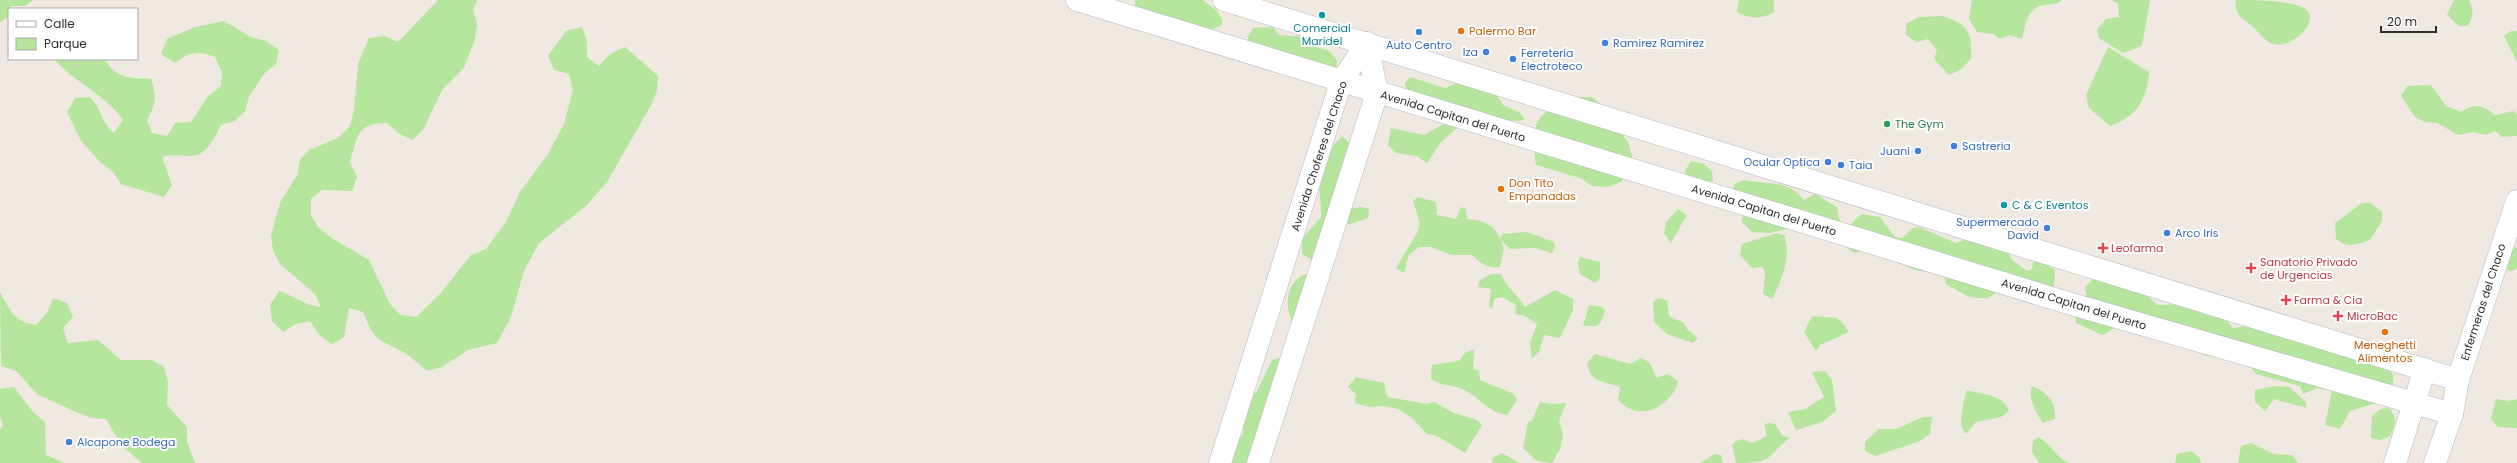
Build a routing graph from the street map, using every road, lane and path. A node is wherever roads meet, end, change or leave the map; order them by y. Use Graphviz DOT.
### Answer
graph roads {
  1 [pos="1077,0"];
  2 [pos="1224,0"];
  3 [pos="1367,43"];
  4 [pos="1341,82"];
  5 [pos="1377,93"];
  6 [pos="2517,201"];
  7 [pos="2425,369"];
  8 [pos="2458,380"];
  9 [pos="2414,403"];
  10 [pos="2452,414"];
  11 [pos="1220,463"];
  12 [pos="1258,463"];
  13 [pos="2395,463"];
  14 [pos="2435,463"];
  1 -- 4 [label="street, Avenida Capitan del Puerto"];
  2 -- 3 [label="street"];
  3 -- 4 [label="street, Avenida Choferes del Chaco"];
  3 -- 5 [label="street"];
  3 -- 7 [label="street"];
  4 -- 5 [label="street, Avenida Capitan del Puerto"];
  4 -- 11 [label="street, Avenida Choferes del Chaco"];
  5 -- 9 [label="street, Avenida Capitan del Puerto"];
  5 -- 12 [label="street"];
  6 -- 8 [label="street, Enfermeras del Chaco"];
  7 -- 8 [label="street"];
  7 -- 9 [label="street"];
  8 -- 10 [label="street, Enfermeras del Chaco"];
  9 -- 10 [label="street, Avenida Capitan del Puerto"];
  9 -- 13 [label="street"];
  10 -- 14 [label="street, Enfermeras del Chaco"];
}
